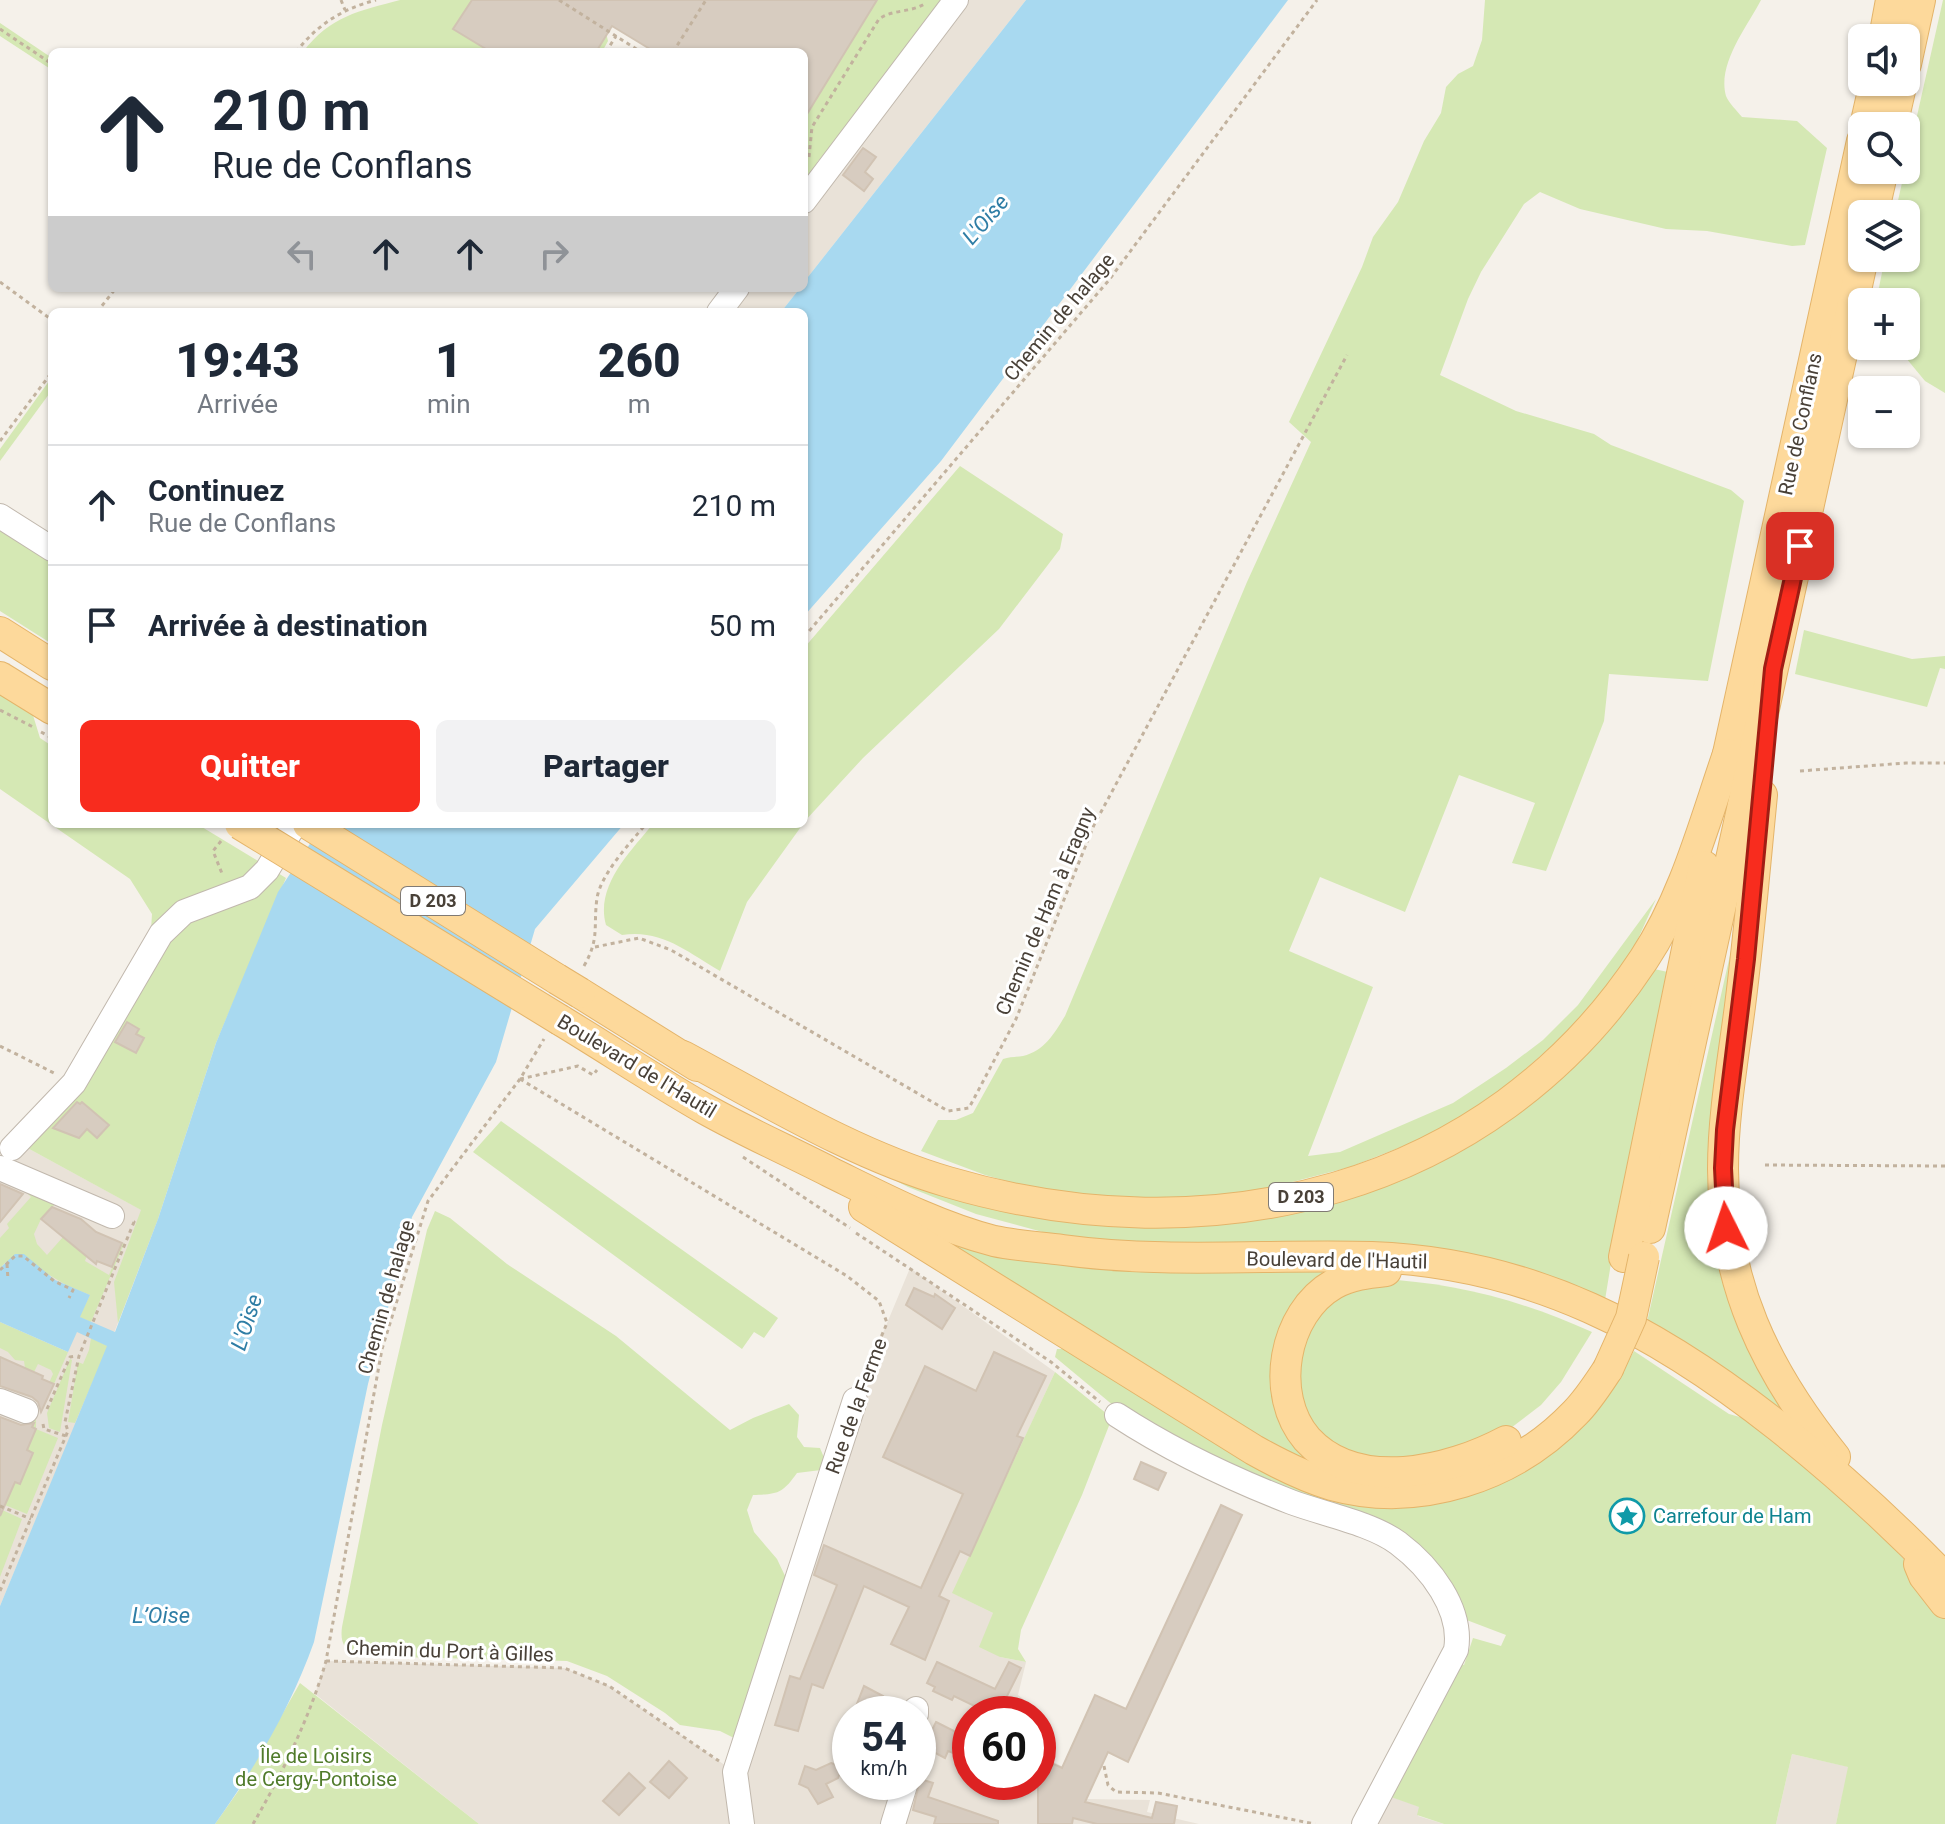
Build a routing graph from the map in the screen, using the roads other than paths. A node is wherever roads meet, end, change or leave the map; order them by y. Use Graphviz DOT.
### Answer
graph roads {
  1 [pos="956,0"];
  2 [pos="1891,0"];
  3 [pos="1920,0"];
  4 [pos="1887,24"];
  5 [pos="1915,24"];
  6 [pos="1853,184"];
  7 [pos="808,196"];
  8 [pos="1860,272"];
  9 [pos="0,516"];
  10 [pos="48,546"];
  11 [pos="0,632"];
  12 [pos="48,662"];
  13 [pos="1773,669"];
  14 [pos="0,677"];
  15 [pos="48,707"];
  16 [pos="1728,754"];
  17 [pos="234,828"];
  18 [pos="292,828"];
  19 [pos="315,828"];
  20 [pos="683,1056"];
  21 [pos="706,1109"];
  22 [pos="4,1158"];
  23 [pos="112,1216"];
  24 [pos="1061,1250"];
  25 [pos="1634,1257"];
  26 [pos="1468,1268"];
  27 [pos="1600,1363"];
  28 [pos="855,1400"];
  29 [pos="0,1401"];
  30 [pos="26,1411"];
  31 [pos="1117,1415"];
  32 [pos="1889,1522"];
  33 [pos="1912,1543"];
  34 [pos="1945,1578"];
  35 [pos="1945,1603"];
  36 [pos="900,1800"];
  37 [pos="742,1824"];
  38 [pos="893,1824"];
  39 [pos="1364,1824"];
  1 -- 7 [label="street"];
  2 -- 4 [label="main road"];
  3 -- 5 [label="main road"];
  6 -- 16 [label="main road, Rue de Conflans / D 203"];
  8 -- 13 [label="main road, Rue de Conflans"];
  9 -- 10 [label="street"];
  11 -- 12 [label="main road"];
  13 -- 25 [label="main road"];
  13 -- 32 [label="main road"];
  14 -- 15 [label="main road"];
  16 -- 20 [label="main road, D 203"];
  16 -- 25 [label="main road"];
  17 -- 21 [label="main road, Boulevard de l'Hautil, bridge"];
  18 -- 22 [label="street"];
  19 -- 20 [label="main road, Boulevard de l'Hautil / D 203, bridge"];
  20 -- 24 [label="main road, Boulevard de l'Hautil"];
  21 -- 24 [label="main road, Boulevard de l'Hautil"];
  21 -- 27 [label="main road"];
  22 -- 23 [label="street"];
  24 -- 26 [label="main road, Boulevard de l'Hautil"];
  25 -- 27 [label="main road, bridge"];
  26 -- 27 [label="main road"];
  26 -- 32 [label="main road, Boulevard de l'Hautil"];
  28 -- 37 [label="street, Rue de la Ferme"];
  29 -- 30 [label="street"];
  31 -- 39 [label="street"];
  32 -- 33 [label="main road, Boulevard de l'Hautil"];
  33 -- 34 [label="main road, Boulevard de l'Hautil"];
  33 -- 35 [label="main road"];
  36 -- 38 [label="street"];
}
